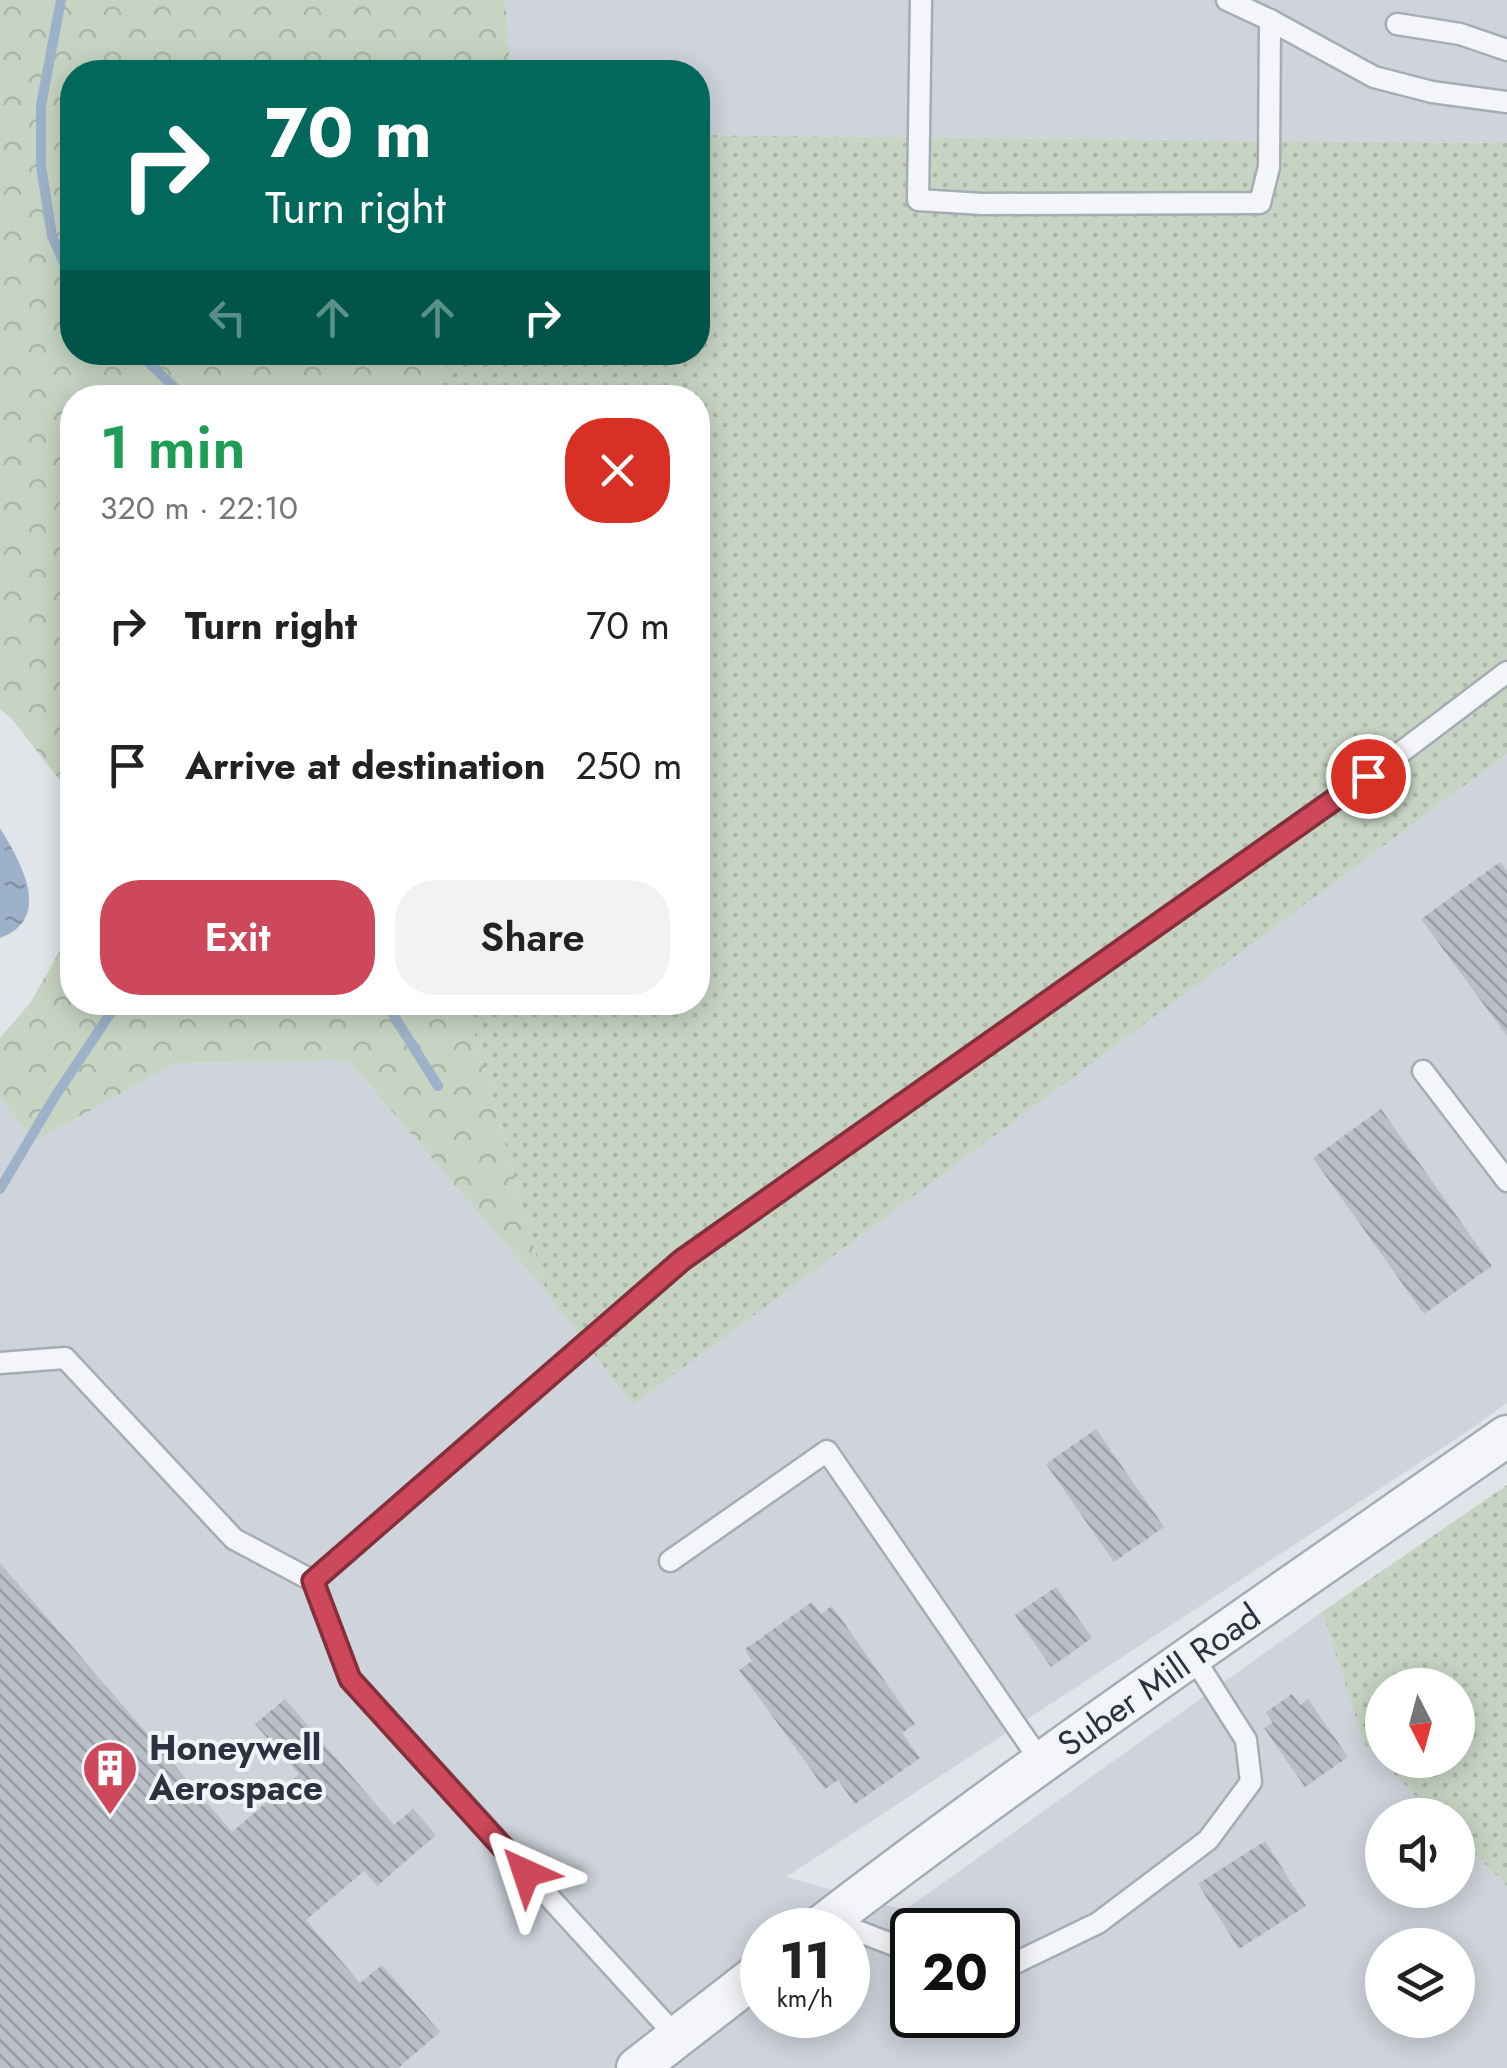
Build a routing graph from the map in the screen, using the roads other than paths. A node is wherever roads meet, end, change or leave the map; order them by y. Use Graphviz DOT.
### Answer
graph roads {
  1 [pos="921,0"];
  2 [pos="1227,0"];
  3 [pos="1270,20"];
  4 [pos="1397,24"];
  5 [pos="1507,50"];
  6 [pos="1507,102"];
  7 [pos="1507,672"];
  8 [pos="1423,1071"];
  9 [pos="1507,1181"];
  10 [pos="0,1363"];
  11 [pos="1507,1436"];
  12 [pos="670,1561"];
  13 [pos="313,1581"];
  14 [pos="1192,1655"];
  15 [pos="1042,1763"];
  16 [pos="846,1908"];
  17 [pos="1020,1961"];
  18 [pos="740,1988"];
  19 [pos="677,2037"];
  20 [pos="637,2068"];
  1 -- 3 [label="lane"];
  2 -- 3 [label="lane"];
  3 -- 6 [label="lane"];
  4 -- 5 [label="lane"];
  7 -- 13 [label="lane"];
  8 -- 9 [label="lane"];
  10 -- 13 [label="lane"];
  11 -- 14 [label="street, Suber Mill Road"];
  12 -- 15 [label="lane"];
  13 -- 19 [label="lane"];
  14 -- 15 [label="street, Suber Mill Road"];
  14 -- 17 [label="lane"];
  15 -- 16 [label="street, Suber Mill Road"];
  18 -- 19 [label="street"];
  19 -- 20 [label="street"];
}
